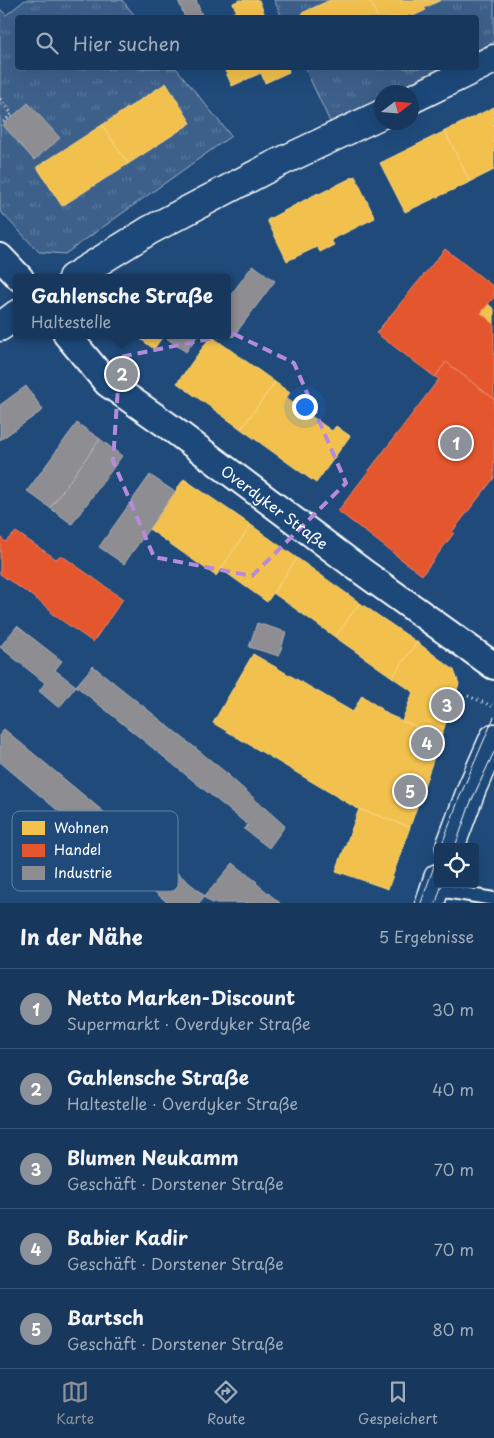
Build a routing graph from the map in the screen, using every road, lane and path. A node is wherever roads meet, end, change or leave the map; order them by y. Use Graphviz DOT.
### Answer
graph roads {
  1 [pos="494,59"];
  2 [pos="479,66"];
  3 [pos="471,70"];
  4 [pos="419,96"];
  5 [pos="0,99"];
  6 [pos="374,118"];
  7 [pos="0,125"];
  8 [pos="0,257"];
  9 [pos="16,274"];
  10 [pos="78,274"];
  11 [pos="13,317"];
  12 [pos="0,327"];
  13 [pos="71,339"];
  14 [pos="494,666"];
  15 [pos="468,696"];
  16 [pos="494,707"];
  17 [pos="494,738"];
  18 [pos="451,843"];
  19 [pos="434,890"];
  20 [pos="494,899"];
  1 -- 2 [label="street"];
  3 -- 4 [label="street"];
  5 -- 7 [label="path"];
  6 -- 10 [label="street"];
  8 -- 9 [label="street"];
  11 -- 12 [label="street"];
  13 -- 14 [label="street, Overdyker Straße"];
  15 -- 16 [label="path"];
  17 -- 18 [label="street"];
  19 -- 20 [label="lane"];
}
